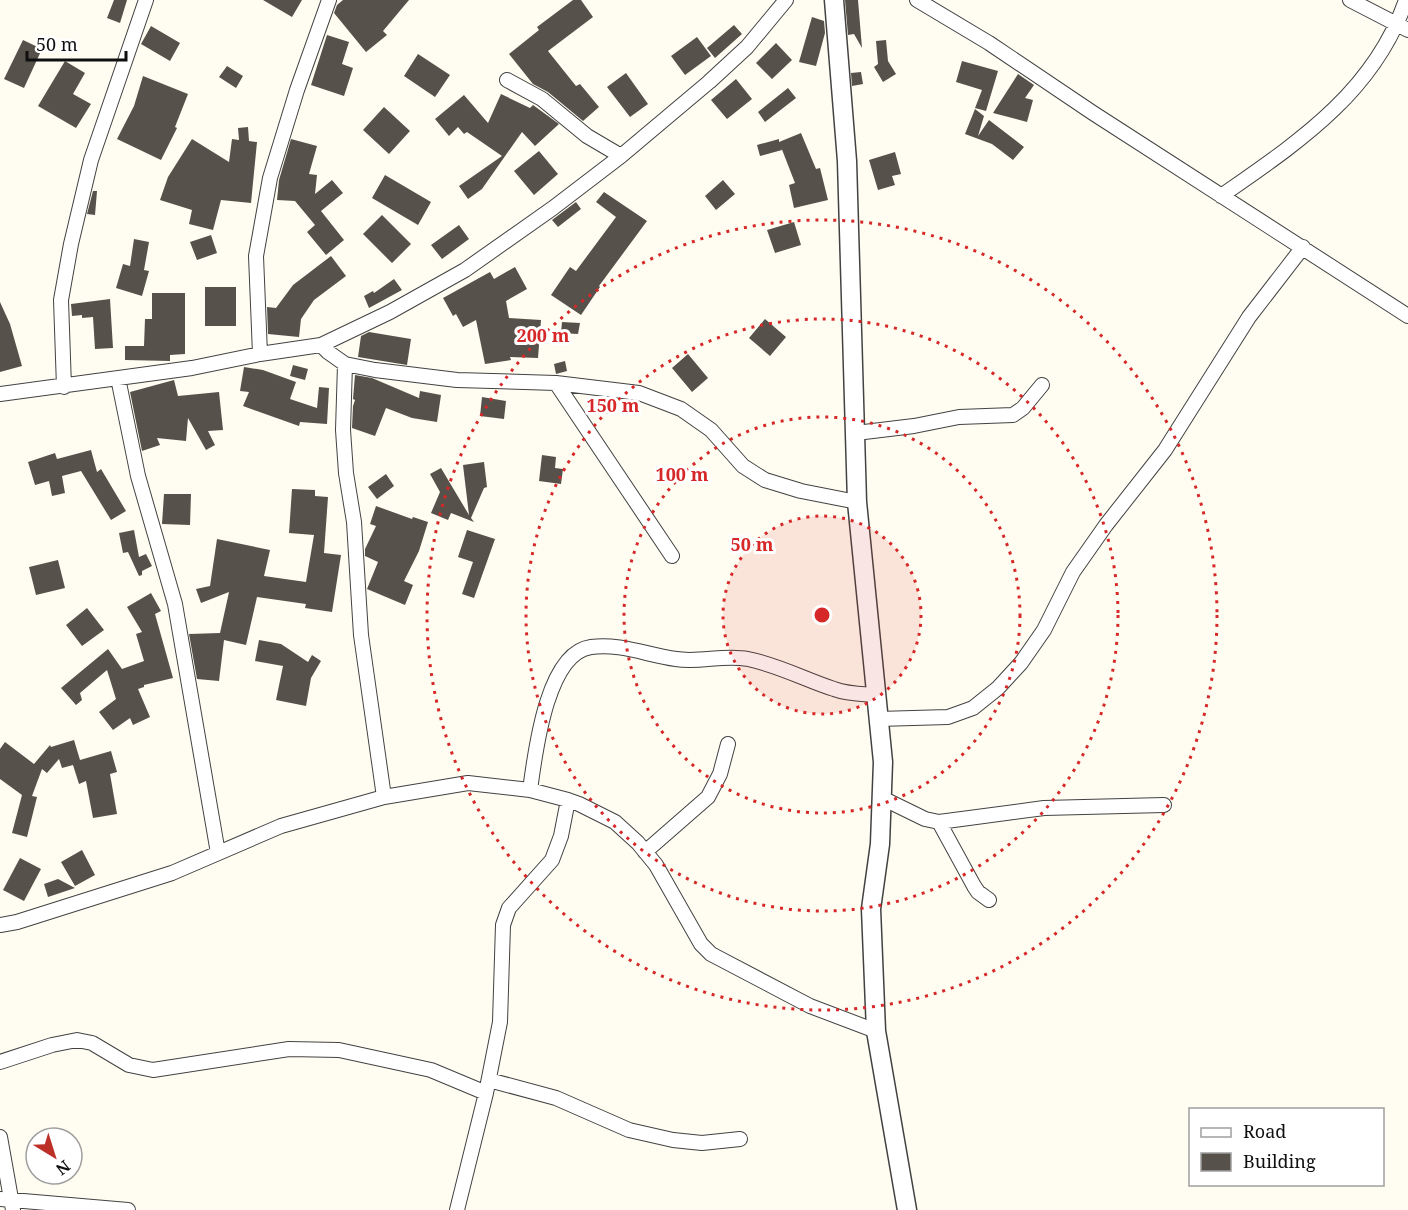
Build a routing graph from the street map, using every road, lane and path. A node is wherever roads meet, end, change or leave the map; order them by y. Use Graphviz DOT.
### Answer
graph roads {
  1 [pos="146,0"];
  2 [pos="329,0"];
  3 [pos="786,0"];
  4 [pos="834,0"];
  5 [pos="917,0"];
  6 [pos="1350,0"];
  7 [pos="1406,0"];
  8 [pos="1403,27"];
  9 [pos="507,80"];
  10 [pos="621,156"];
  11 [pos="1221,196"];
  12 [pos="1303,247"];
  13 [pos="1408,316"];
  14 [pos="321,345"];
  15 [pos="260,354"];
  16 [pos="345,364"];
  17 [pos="118,378"];
  18 [pos="556,383"];
  19 [pos="1042,385"];
  20 [pos="64,387"];
  21 [pos="0,394"];
  22 [pos="856,433"];
  23 [pos="857,502"];
  24 [pos="672,556"];
  25 [pos="875,695"];
  26 [pos="878,719"];
  27 [pos="728,744"];
  28 [pos="530,790"];
  29 [pos="384,797"];
  30 [pos="882,798"];
  31 [pos="568,800"];
  32 [pos="1164,805"];
  33 [pos="939,822"];
  34 [pos="645,852"];
  35 [pos="218,853"];
  36 [pos="989,900"];
  37 [pos="0,925"];
  38 [pos="876,1031"];
  39 [pos="0,1062"];
  40 [pos="487,1087"];
  41 [pos="0,1137"];
  42 [pos="740,1139"];
  43 [pos="8,1203"];
  44 [pos="128,1210"];
  45 [pos="458,1210"];
  46 [pos="907,1210"];
  1 -- 20 [label="street"];
  2 -- 15 [label="street"];
  3 -- 10 [label="street"];
  4 -- 22 [label="street"];
  5 -- 11 [label="street"];
  6 -- 8 [label="street"];
  7 -- 8 [label="street"];
  8 -- 11 [label="street"];
  9 -- 10 [label="street"];
  10 -- 14 [label="street"];
  11 -- 12 [label="street"];
  12 -- 13 [label="street"];
  12 -- 26 [label="street"];
  14 -- 15 [label="street"];
  14 -- 16 [label="street"];
  15 -- 17 [label="street"];
  16 -- 18 [label="street"];
  16 -- 29 [label="street"];
  17 -- 20 [label="street"];
  17 -- 35 [label="street"];
  18 -- 23 [label="street"];
  18 -- 24 [label="street"];
  19 -- 22 [label="street"];
  20 -- 21 [label="street"];
  22 -- 23 [label="street"];
  23 -- 25 [label="street"];
  25 -- 26 [label="street"];
  25 -- 28 [label="street"];
  26 -- 30 [label="street"];
  27 -- 34 [label="street"];
  28 -- 29 [label="street"];
  28 -- 31 [label="street"];
  29 -- 35 [label="street"];
  30 -- 33 [label="street"];
  30 -- 38 [label="street"];
  31 -- 34 [label="street"];
  31 -- 40 [label="street"];
  32 -- 33 [label="street"];
  33 -- 36 [label="street"];
  34 -- 38 [label="street"];
  35 -- 37 [label="street"];
  38 -- 46 [label="street"];
  39 -- 40 [label="street"];
  40 -- 42 [label="street"];
  40 -- 45 [label="street"];
  41 -- 43 [label="street"];
  43 -- 44 [label="street"];
}
